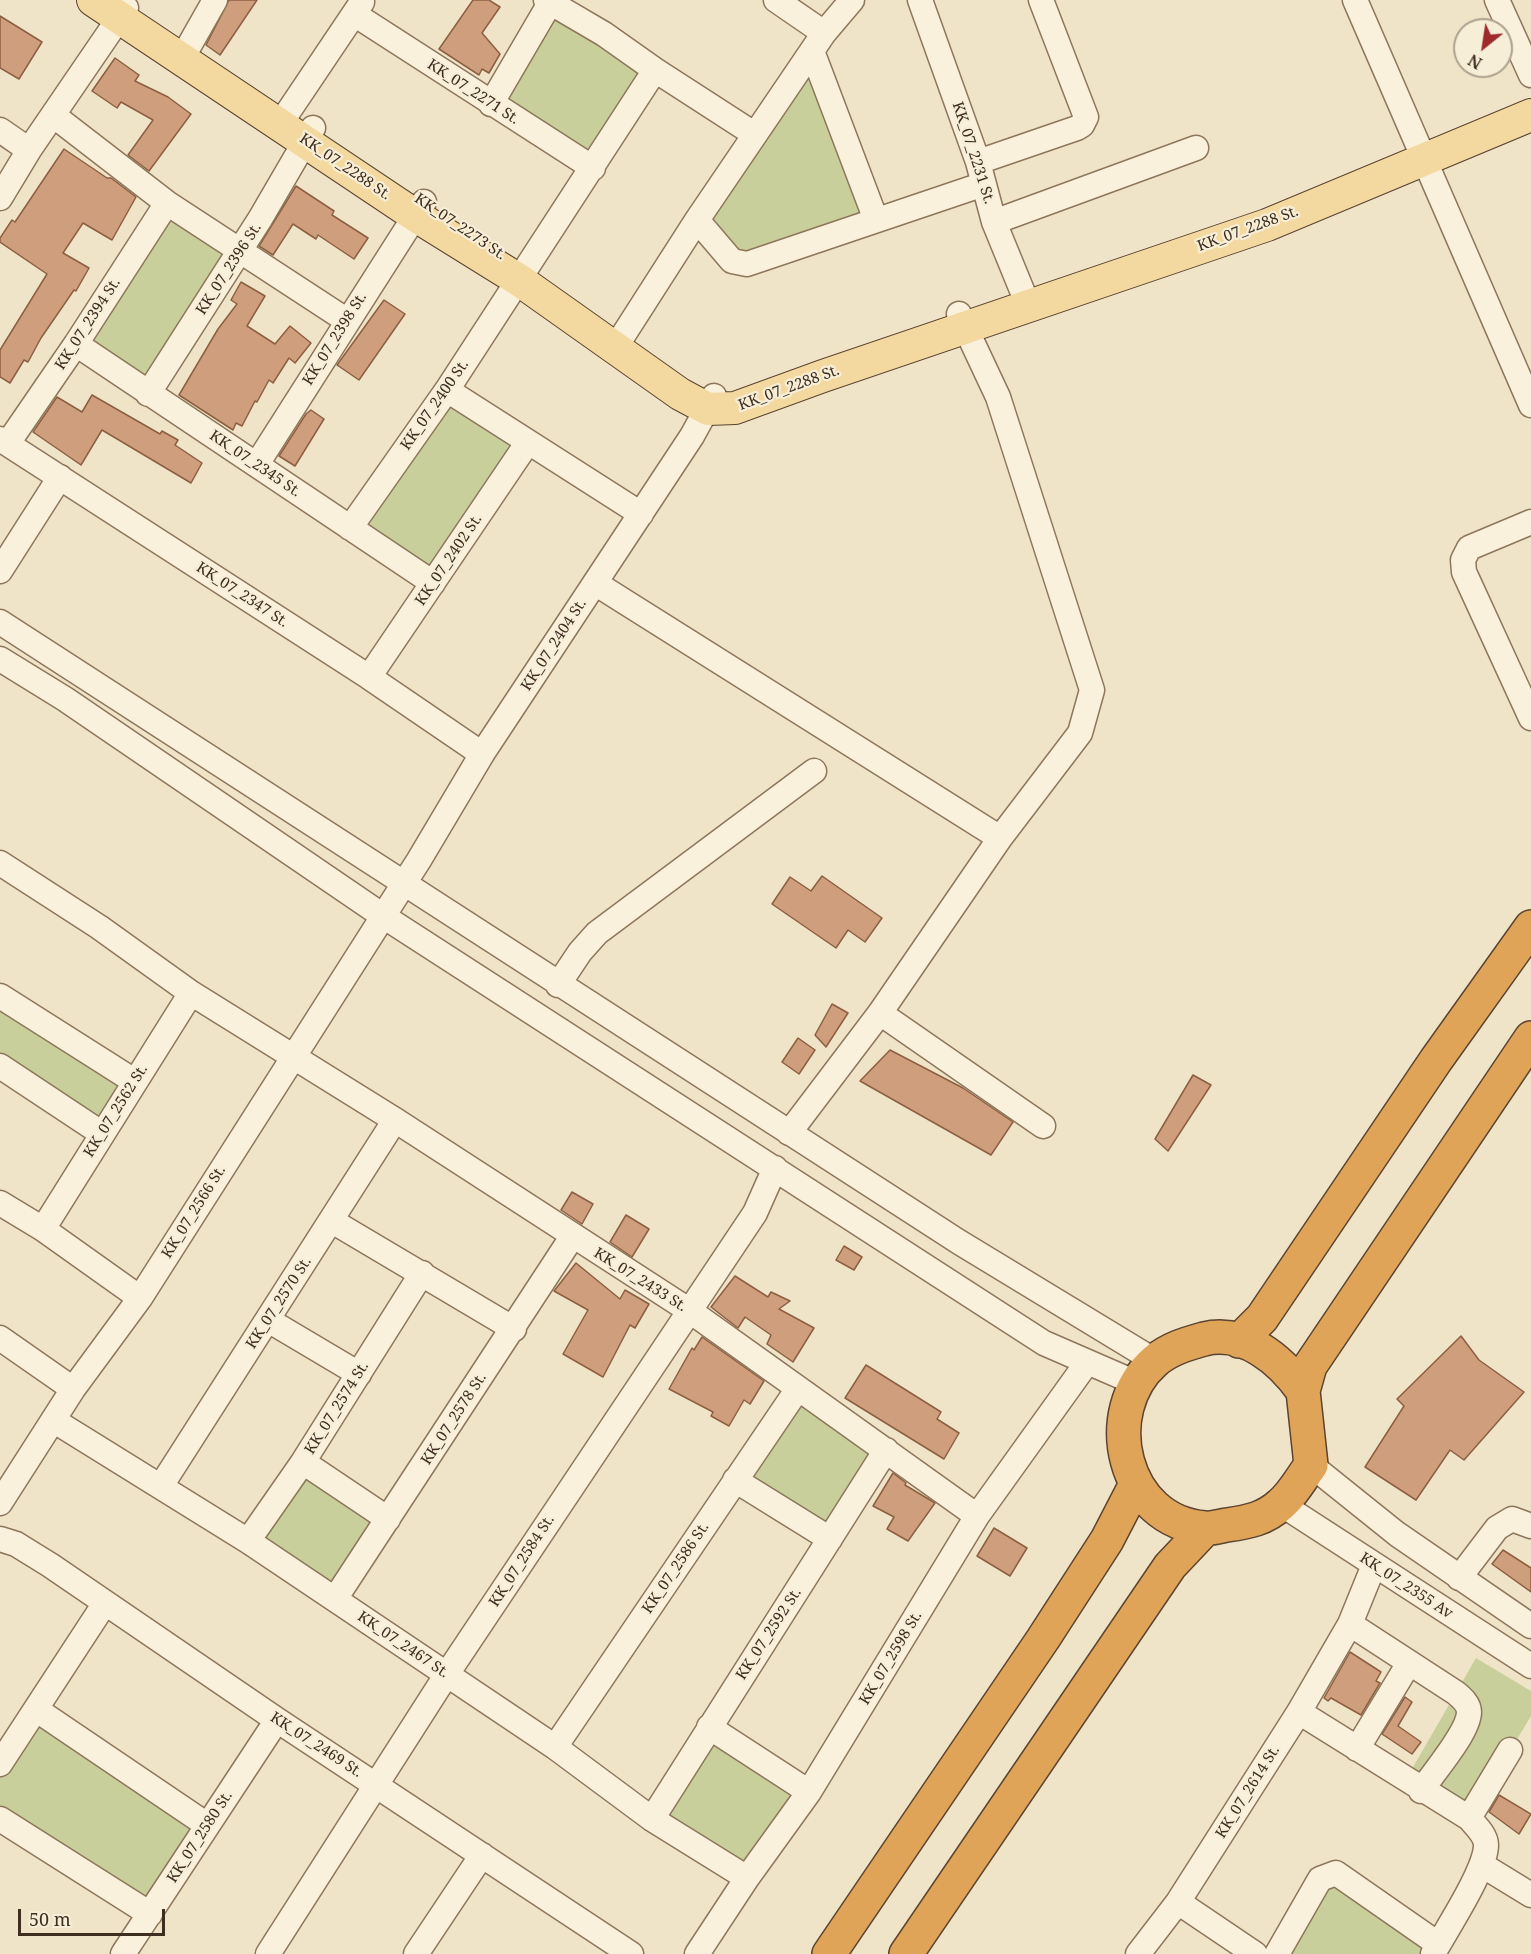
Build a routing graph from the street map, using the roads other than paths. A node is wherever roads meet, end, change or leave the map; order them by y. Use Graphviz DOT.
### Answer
graph roads {
  1 [pos="93,0"];
  2 [pos="215,0"];
  3 [pos="776,0"];
  4 [pos="852,0"];
  5 [pos="920,0"];
  6 [pos="1041,0"];
  7 [pos="1355,0"];
  8 [pos="1497,0"];
  9 [pos="548,2"];
  10 [pos="359,7"];
  11 [pos="121,9"];
  12 [pos="818,42"];
  13 [pos="184,54"];
  14 [pos="655,70"];
  15 [pos="1531,75"];
  16 [pos="1531,98"];
  17 [pos="490,104"];
  18 [pos="53,115"];
  19 [pos="1531,115"];
  20 [pos="296,126"];
  21 [pos="0,130"];
  22 [pos="754,134"];
  23 [pos="1196,148"];
  24 [pos="29,150"];
  25 [pos="1422,153"];
  26 [pos="593,168"];
  27 [pos="981,173"];
  28 [pos="0,198"];
  29 [pos="166,203"];
  30 [pos="420,209"];
  31 [pos="697,220"];
  32 [pos="876,220"];
  33 [pos="994,222"];
  34 [pos="241,250"];
  35 [pos="522,275"];
  36 [pos="1026,298"];
  37 [pos="346,320"];
  38 [pos="962,321"];
  39 [pos="618,342"];
  40 [pos="76,344"];
  41 [pos="447,390"];
  42 [pos="148,394"];
  43 [pos="711,403"];
  44 [pos="1531,405"];
  45 [pos="4,441"];
  46 [pos="528,442"];
  47 [pos="257,464"];
  48 [pos="60,477"];
  49 [pos="641,514"];
  50 [pos="1531,522"];
  51 [pos="350,528"];
  52 [pos="0,571"];
  53 [pos="433,583"];
  54 [pos="595,583"];
  55 [pos="0,622"];
  56 [pos="0,659"];
  57 [pos="369,677"];
  58 [pos="1531,718"];
  59 [pos="482,754"];
  60 [pos="814,771"];
  61 [pos="1000,838"];
  62 [pos="2,868"];
  63 [pos="404,884"];
  64 [pos="383,916"];
  65 [pos="1531,927"];
  66 [pos="558,985"];
  67 [pos="191,993"];
  68 [pos="0,996"];
  69 [pos="880,1013"];
  70 [pos="1531,1038"];
  71 [pos="293,1058"];
  72 [pos="0,1066"];
  73 [pos="134,1081"];
  74 [pos="395,1120"];
  75 [pos="1043,1126"];
  76 [pos="101,1133"];
  77 [pos="789,1133"];
  78 [pos="775,1168"];
  79 [pos="0,1203"];
  80 [pos="332,1221"];
  81 [pos="43,1229"];
  82 [pos="572,1237"];
  83 [pos="422,1273"];
  84 [pos="140,1298"];
  85 [pos="690,1311"];
  86 [pos="268,1320"];
  87 [pos="514,1329"];
  88 [pos="0,1338"];
  89 [pos="1239,1341"];
  90 [pos="1086,1364"];
  91 [pos="1145,1372"];
  92 [pos="359,1374"];
  93 [pos="73,1389"];
  94 [pos="796,1390"];
  95 [pos="1303,1390"];
  96 [pos="53,1420"];
  97 [pos="886,1450"];
  98 [pos="303,1462"];
  99 [pos="1311,1465"];
  100 [pos="735,1480"];
  101 [pos="1136,1484"];
  102 [pos="161,1486"];
  103 [pos="0,1503"];
  104 [pos="1281,1504"];
  105 [pos="977,1516"];
  106 [pos="388,1519"];
  107 [pos="1531,1526"];
  108 [pos="1205,1528"];
  109 [pos="0,1539"];
  110 [pos="830,1539"];
  111 [pos="248,1541"];
  112 [pos="1374,1565"];
  113 [pos="1459,1578"];
  114 [pos="335,1599"];
  115 [pos="105,1603"];
  116 [pos="1350,1624"];
  117 [pos="1531,1626"];
  118 [pos="1409,1663"];
  119 [pos="1531,1666"];
  120 [pos="447,1674"];
  121 [pos="36,1710"];
  122 [pos="1299,1712"];
  123 [pos="277,1720"];
  124 [pos="709,1727"];
  125 [pos="555,1747"];
  126 [pos="1357,1749"];
  127 [pos="1510,1750"];
  128 [pos="0,1764"];
  129 [pos="377,1786"];
  130 [pos="1421,1791"];
  131 [pos="809,1792"];
  132 [pos="1469,1818"];
  133 [pos="0,1819"];
  134 [pos="652,1819"];
  135 [pos="207,1825"];
  136 [pos="482,1855"];
  137 [pos="1482,1865"];
  138 [pos="747,1878"];
  139 [pos="1531,1895"];
  140 [pos="1178,1902"];
  141 [pos="150,1914"];
  142 [pos="1436,1949"];
  143 [pos="123,1954"];
  144 [pos="268,1954"];
  145 [pos="416,1954"];
  146 [pos="631,1954"];
  147 [pos="697,1954"];
  148 [pos="829,1954"];
  149 [pos="906,1954"];
  150 [pos="1138,1954"];
  151 [pos="1256,1954"];
  152 [pos="1277,1954"];
  1 -- 11 [label="main road, KK_07_2273 St."];
  2 -- 13 [label="street"];
  3 -- 12 [label="street"];
  4 -- 12 [label="street"];
  5 -- 27 [label="street, KK_07_2231 St."];
  6 -- 27 [label="street"];
  7 -- 25 [label="street"];
  8 -- 15 [label="street"];
  9 -- 14 [label="street"];
  9 -- 17 [label="street"];
  10 -- 17 [label="street, KK_07_2271 St."];
  10 -- 20 [label="street, KK_07_2396 St."];
  11 -- 13 [label="main road, KK_07_2273 St."];
  11 -- 18 [label="street"];
  12 -- 22 [label="street"];
  12 -- 32 [label="street"];
  13 -- 20 [label="main road, KK_07_2273 St."];
  14 -- 22 [label="street"];
  14 -- 26 [label="street, KK_07_2400 St."];
  16 -- 25 [label="main road, KK_07_2288 St."];
  17 -- 26 [label="street, KK_07_2271 St."];
  18 -- 24 [label="street"];
  18 -- 29 [label="street"];
  19 -- 25 [label="main road, KK_07_2288 St."];
  20 -- 30 [label="main road, KK_07_2273 St."];
  20 -- 34 [label="street, KK_07_2396 St."];
  21 -- 24 [label="street"];
  22 -- 31 [label="street"];
  23 -- 33 [label="street"];
  24 -- 28 [label="street"];
  25 -- 36 [label="main road, KK_07_2288 St."];
  25 -- 44 [label="street"];
  26 -- 35 [label="street, KK_07_2400 St."];
  27 -- 32 [label="street"];
  27 -- 33 [label="street, KK_07_2231 St."];
  29 -- 34 [label="street"];
  29 -- 40 [label="street, KK_07_2394 St."];
  30 -- 35 [label="main road, KK_07_2273 St."];
  30 -- 37 [label="street, KK_07_2398 St."];
  31 -- 32 [label="street"];
  31 -- 39 [label="street"];
  33 -- 36 [label="street, KK_07_2231 St."];
  34 -- 37 [label="street"];
  34 -- 42 [label="street, KK_07_2396 St."];
  35 -- 39 [label="main road, KK_07_2273 St."];
  35 -- 41 [label="street, KK_07_2400 St."];
  36 -- 38 [label="main road, KK_07_2288 St."];
  37 -- 47 [label="street, KK_07_2398 St."];
  38 -- 43 [label="main road, KK_07_2288 St."];
  38 -- 61 [label="street"];
  39 -- 43 [label="main road, KK_07_2273 St."];
  40 -- 42 [label="street, KK_07_2345 St."];
  40 -- 45 [label="street, KK_07_2394 St."];
  41 -- 46 [label="street"];
  41 -- 51 [label="street, KK_07_2400 St."];
  42 -- 47 [label="street, KK_07_2345 St."];
  43 -- 49 [label="street, KK_07_2404 St."];
  45 -- 48 [label="street, KK_07_2347 St."];
  46 -- 49 [label="street"];
  46 -- 53 [label="street, KK_07_2402 St."];
  47 -- 51 [label="street, KK_07_2345 St."];
  48 -- 52 [label="street"];
  48 -- 57 [label="street, KK_07_2347 St."];
  49 -- 54 [label="street, KK_07_2404 St."];
  50 -- 58 [label="street"];
  51 -- 53 [label="street, KK_07_2345 St."];
  53 -- 57 [label="street, KK_07_2402 St."];
  54 -- 59 [label="street, KK_07_2404 St."];
  54 -- 61 [label="street"];
  55 -- 63 [label="street"];
  56 -- 64 [label="street"];
  57 -- 59 [label="street, KK_07_2347 St."];
  59 -- 63 [label="street, KK_07_2404 St."];
  60 -- 66 [label="street"];
  61 -- 69 [label="street"];
  62 -- 67 [label="street"];
  63 -- 64 [label="street, KK_07_2404 St."];
  63 -- 66 [label="street"];
  64 -- 71 [label="street, KK_07_2566 St."];
  64 -- 78 [label="street"];
  65 -- 89 [label="highway"];
  66 -- 77 [label="street"];
  67 -- 71 [label="street, KK_07_2433 St."];
  67 -- 73 [label="street, KK_07_2562 St."];
  68 -- 73 [label="street"];
  69 -- 75 [label="street"];
  69 -- 77 [label="street"];
  70 -- 95 [label="highway"];
  71 -- 74 [label="street, KK_07_2433 St."];
  71 -- 84 [label="street, KK_07_2566 St."];
  72 -- 76 [label="street"];
  73 -- 76 [label="street, KK_07_2562 St."];
  74 -- 80 [label="street, KK_07_2570 St."];
  74 -- 82 [label="street, KK_07_2433 St."];
  76 -- 81 [label="street, KK_07_2562 St."];
  77 -- 91 [label="street"];
  78 -- 85 [label="street, KK_07_2584 St."];
  78 -- 90 [label="street"];
  79 -- 81 [label="street"];
  80 -- 83 [label="street"];
  80 -- 86 [label="street, KK_07_2570 St."];
  81 -- 84 [label="street"];
  82 -- 85 [label="street, KK_07_2433 St."];
  82 -- 87 [label="street, KK_07_2578 St."];
  83 -- 87 [label="street"];
  83 -- 92 [label="street, KK_07_2574 St."];
  84 -- 93 [label="street, KK_07_2566 St."];
  85 -- 94 [label="street, KK_07_2433 St."];
  85 -- 120 [label="street, KK_07_2584 St."];
  86 -- 92 [label="street"];
  86 -- 102 [label="street, KK_07_2570 St."];
  87 -- 106 [label="street, KK_07_2578 St."];
  88 -- 93 [label="street"];
  89 -- 91 [label="highway"];
  89 -- 95 [label="highway"];
  90 -- 91 [label="street"];
  90 -- 105 [label="street, KK_07_2598 St."];
  91 -- 101 [label="highway"];
  92 -- 98 [label="street, KK_07_2574 St."];
  93 -- 96 [label="street, KK_07_2566 St."];
  94 -- 97 [label="street, KK_07_2433 St."];
  94 -- 100 [label="street, KK_07_2586 St."];
  95 -- 99 [label="highway"];
  96 -- 102 [label="street, KK_07_2467 St."];
  96 -- 103 [label="street, KK_07_2566 St."];
  97 -- 105 [label="street, KK_07_2433 St."];
  97 -- 110 [label="street, KK_07_2592 St."];
  98 -- 106 [label="street"];
  98 -- 111 [label="street, KK_07_2574 St."];
  99 -- 104 [label="highway"];
  99 -- 113 [label="street"];
  100 -- 110 [label="street"];
  100 -- 125 [label="street, KK_07_2586 St."];
  101 -- 108 [label="highway"];
  101 -- 148 [label="highway"];
  102 -- 111 [label="street, KK_07_2467 St."];
  104 -- 108 [label="highway"];
  104 -- 112 [label="street, KK_07_2355 Av"];
  105 -- 131 [label="street, KK_07_2598 St."];
  106 -- 114 [label="street, KK_07_2578 St."];
  107 -- 113 [label="street"];
  108 -- 149 [label="highway"];
  109 -- 115 [label="street, KK_07_2469 St."];
  110 -- 124 [label="street, KK_07_2592 St."];
  111 -- 114 [label="street, KK_07_2467 St."];
  112 -- 116 [label="street, KK_07_2614 St."];
  112 -- 119 [label="street, KK_07_2355 Av"];
  113 -- 117 [label="street"];
  114 -- 120 [label="street, KK_07_2467 St."];
  115 -- 121 [label="street"];
  115 -- 123 [label="street, KK_07_2469 St."];
  116 -- 118 [label="street"];
  116 -- 122 [label="street, KK_07_2614 St."];
  118 -- 126 [label="street"];
  118 -- 130 [label="street"];
  120 -- 125 [label="street, KK_07_2467 St."];
  120 -- 129 [label="street, KK_07_2584 St."];
  121 -- 128 [label="street"];
  121 -- 135 [label="street"];
  122 -- 126 [label="street"];
  122 -- 140 [label="street, KK_07_2614 St."];
  123 -- 129 [label="street, KK_07_2469 St."];
  123 -- 135 [label="street, KK_07_2580 St."];
  124 -- 131 [label="street"];
  124 -- 134 [label="street, KK_07_2592 St."];
  125 -- 134 [label="street, KK_07_2467 St."];
  126 -- 130 [label="street"];
  127 -- 132 [label="street"];
  129 -- 136 [label="street, KK_07_2469 St."];
  129 -- 144 [label="street, KK_07_2584 St."];
  130 -- 132 [label="street"];
  131 -- 138 [label="street, KK_07_2598 St."];
  132 -- 137 [label="street"];
  133 -- 141 [label="street"];
  134 -- 138 [label="street, KK_07_2467 St."];
  135 -- 141 [label="street, KK_07_2580 St."];
  136 -- 145 [label="street"];
  136 -- 146 [label="street, KK_07_2469 St."];
  137 -- 139 [label="street"];
  137 -- 142 [label="street"];
  138 -- 147 [label="street, KK_07_2598 St."];
  140 -- 150 [label="street, KK_07_2614 St."];
  140 -- 151 [label="street"];
  141 -- 143 [label="street, KK_07_2580 St."];
  142 -- 152 [label="street"];
}
